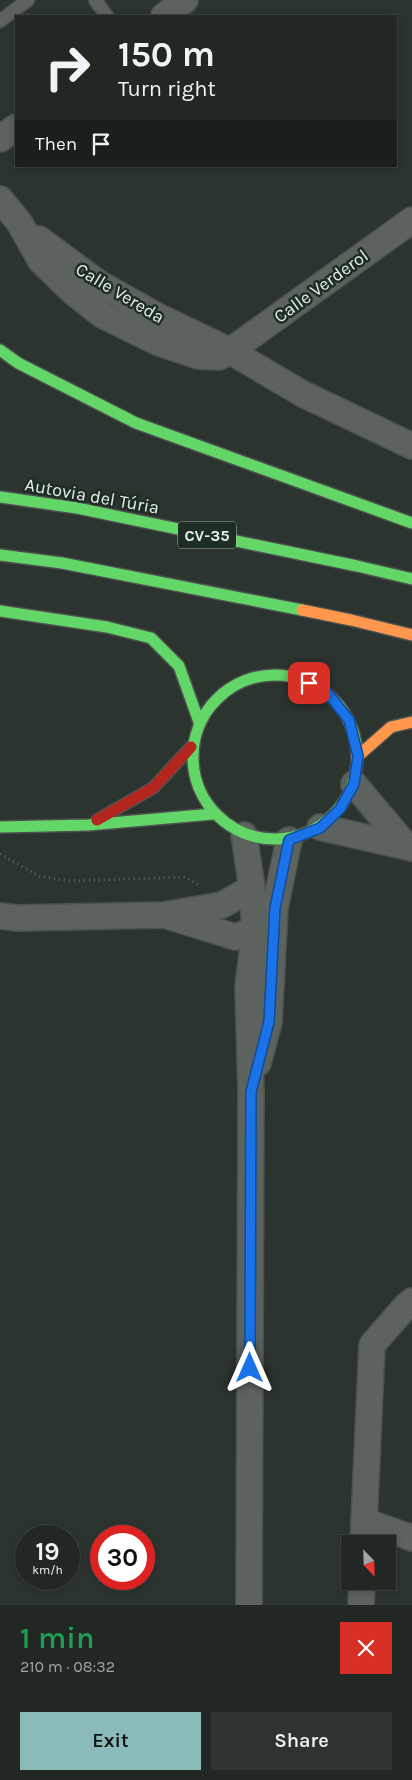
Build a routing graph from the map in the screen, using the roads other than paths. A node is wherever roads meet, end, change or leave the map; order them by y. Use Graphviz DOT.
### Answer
graph roads {
  1 [pos="28,0"];
  2 [pos="95,0"];
  3 [pos="185,0"];
  4 [pos="106,15"];
  5 [pos="165,15"];
  6 [pos="0,21"];
  7 [pos="15,128"];
  8 [pos="0,139"];
  9 [pos="0,199"];
  10 [pos="412,220"];
  11 [pos="0,350"];
  12 [pos="230,351"];
  13 [pos="412,446"];
  14 [pos="0,497"];
  15 [pos="412,523"];
  16 [pos="0,554"];
  17 [pos="412,579"];
  18 [pos="0,611"];
  19 [pos="412,634"];
  20 [pos="199,722"];
  21 [pos="412,722"];
  22 [pos="191,747"];
  23 [pos="358,756"];
  24 [pos="354,784"];
  25 [pos="213,814"];
  26 [pos="88,825"];
  27 [pos="0,827"];
  28 [pos="320,828"];
  29 [pos="244,835"];
  30 [pos="289,840"];
  31 [pos="409,848"];
  32 [pos="252,888"];
  33 [pos="275,908"];
  34 [pos="163,915"];
  35 [pos="0,916"];
  36 [pos="255,930"];
  37 [pos="251,1092"];
  38 [pos="412,1301"];
  39 [pos="364,1532"];
  40 [pos="412,1538"];
  41 [pos="361,1590"];
  42 [pos="249,1605"];
  43 [pos="360,1605"];
  1 -- 6 [label="lane"];
  2 -- 4 [label="lane"];
  3 -- 5 [label="street"];
  7 -- 8 [label="street"];
  9 -- 12 [label="street, Calle Vereda"];
  10 -- 12 [label="street, Calle Verderol"];
  11 -- 15 [label="main road"];
  12 -- 13 [label="street, Calle Vereda"];
  14 -- 17 [label="main road, Autovia del Túria / CV-35"];
  16 -- 19 [label="main road"];
  18 -- 20 [label="main road"];
  20 -- 22 [label="main road"];
  20 -- 23 [label="main road"];
  21 -- 23 [label="main road"];
  22 -- 25 [label="main road"];
  22 -- 26 [label="main road"];
  23 -- 24 [label="main road"];
  24 -- 28 [label="main road"];
  24 -- 31 [label="street"];
  25 -- 26 [label="main road"];
  25 -- 29 [label="main road"];
  26 -- 27 [label="main road"];
  28 -- 30 [label="main road"];
  28 -- 31 [label="street"];
  29 -- 30 [label="main road"];
  29 -- 32 [label="street"];
  30 -- 33 [label="street"];
  32 -- 34 [label="street"];
  32 -- 36 [label="street"];
  33 -- 36 [label="street"];
  33 -- 37 [label="street"];
  34 -- 35 [label="street"];
  34 -- 36 [label="street"];
  36 -- 37 [label="street"];
  37 -- 42 [label="street"];
  38 -- 39 [label="street"];
  39 -- 40 [label="street"];
  41 -- 43 [label="street"];
}
